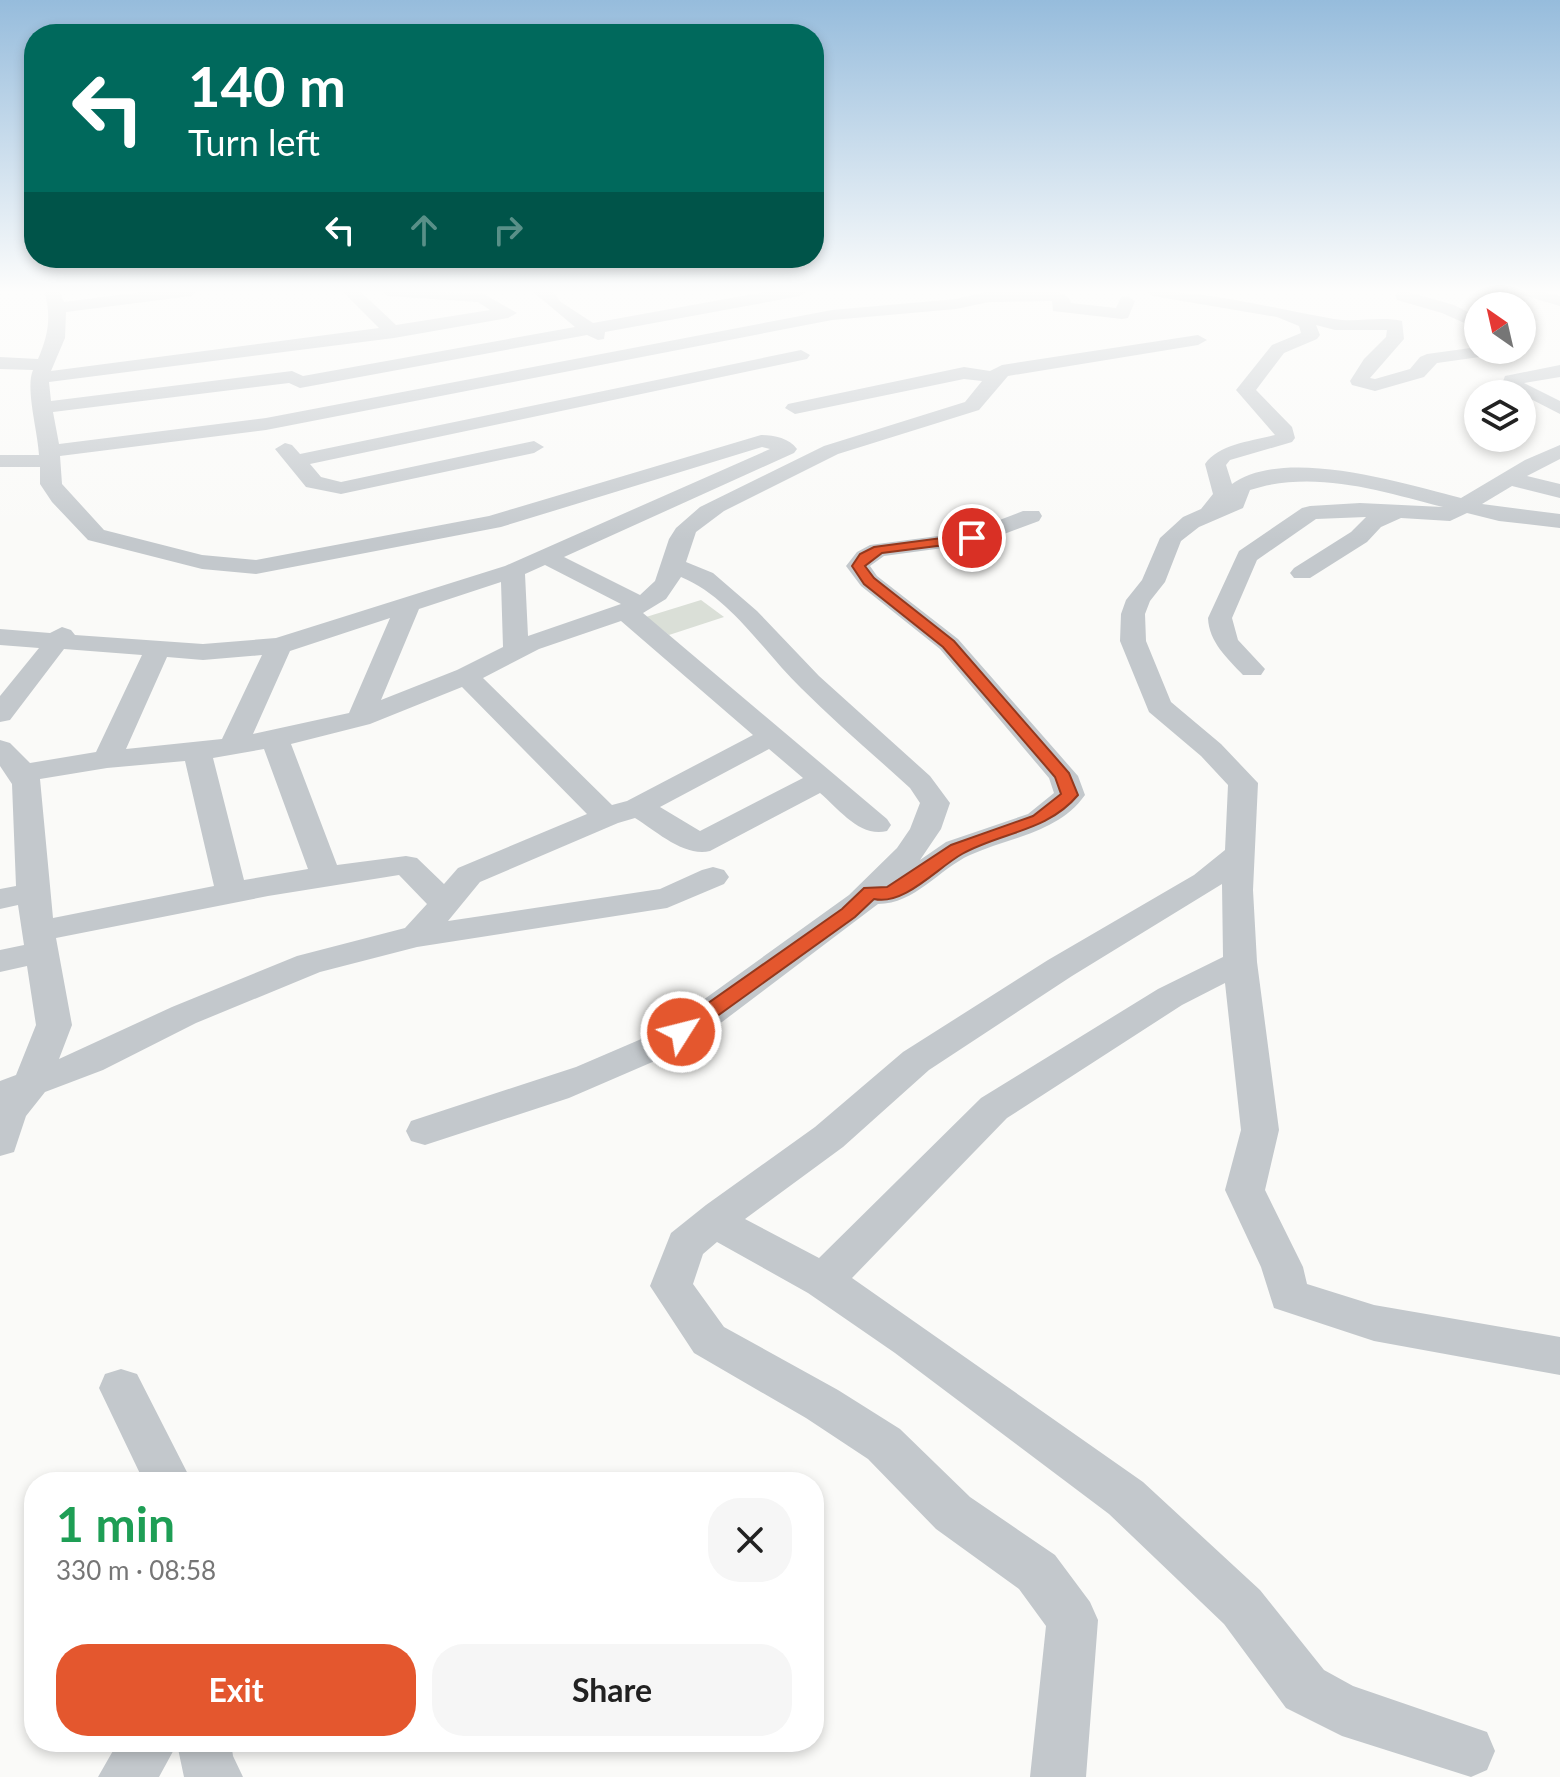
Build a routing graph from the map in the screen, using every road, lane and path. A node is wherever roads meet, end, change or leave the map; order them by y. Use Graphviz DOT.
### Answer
graph roads {
  1 [pos="41,374"];
  2 [pos="346,374"];
  3 [pos="437,374"];
  4 [pos="534,374"];
  5 [pos="654,374"];
  6 [pos="716,374"];
  7 [pos="960,374"];
  8 [pos="971,374"];
  9 [pos="1000,374"];
  10 [pos="1259,374"];
  11 [pos="1363,374"];
  12 [pos="1412,374"];
  13 [pos="1544,374"];
  14 [pos="993,377"];
  15 [pos="300,382"];
  16 [pos="670,384"];
  17 [pos="452,390"];
  18 [pos="42,408"];
  19 [pos="795,408"];
  20 [pos="1560,408"];
  21 [pos="311,415"];
  22 [pos="496,421"];
  23 [pos="266,424"];
  24 [pos="787,449"];
  25 [pos="831,451"];
  26 [pos="1560,451"];
  27 [pos="51,456"];
  28 [pos="0,461"];
  29 [pos="296,461"];
  30 [pos="1511,479"];
  31 [pos="1560,491"];
  32 [pos="1467,504"];
  33 [pos="1397,512"];
  34 [pos="1209,514"];
  35 [pos="1031,516"];
  36 [pos="1560,521"];
  37 [pos="547,557"];
  38 [pos="675,566"];
  39 [pos="513,571"];
  40 [pos="1302,573"];
  41 [pos="408,606"];
  42 [pos="634,608"];
  43 [pos="0,637"];
  44 [pos="59,637"];
  45 [pos="279,646"];
  46 [pos="157,650"];
  47 [pos="516,651"];
  48 [pos="1252,669"];
  49 [pos="466,676"];
  50 [pos="0,714"];
  51 [pos="360,718"];
  52 [pos="774,735"];
  53 [pos="275,740"];
  54 [pos="233,746"];
  55 [pos="0,749"];
  56 [pos="197,752"];
  57 [pos="107,759"];
  58 [pos="824,779"];
  59 [pos="17,781"];
  60 [pos="638,807"];
  61 [pos="607,817"];
  62 [pos="876,825"];
  63 [pos="1240,853"];
  64 [pos="325,874"];
  65 [pos="713,877"];
  66 [pos="231,891"];
  67 [pos="870,892"];
  68 [pos="16,896"];
  69 [pos="445,903"];
  70 [pos="417,936"];
  71 [pos="40,941"];
  72 [pos="0,961"];
  73 [pos="1240,962"];
  74 [pos="15,1089"];
  75 [pos="425,1131"];
  76 [pos="0,1142"];
  77 [pos="714,1221"];
  78 [pos="823,1281"];
  79 [pos="1560,1356"];
  80 [pos="121,1388"];
  81 [pos="163,1472"];
  82 [pos="1468,1751"];
  83 [pos="144,1752"];
  84 [pos="205,1752"];
  85 [pos="126,1777"];
  86 [pos="215,1777"];
  87 [pos="1058,1777"];
  1 -- 18 [label="street"];
  2 -- 15 [label="street"];
  3 -- 17 [label="street"];
  4 -- 17 [label="street"];
  5 -- 16 [label="street"];
  6 -- 16 [label="street"];
  7 -- 19 [label="street"];
  8 -- 14 [label="street"];
  9 -- 14 [label="street"];
  10 -- 34 [label="street"];
  11 -- 12 [label="street"];
  13 -- 20 [label="street"];
  14 -- 25 [label="street"];
  15 -- 18 [label="street"];
  15 -- 21 [label="street"];
  16 -- 22 [label="street"];
  17 -- 21 [label="street"];
  17 -- 22 [label="street"];
  18 -- 27 [label="street"];
  21 -- 23 [label="street"];
  22 -- 29 [label="street"];
  22 -- 29 [label="street"];
  23 -- 27 [label="street"];
  23 -- 29 [label="street"];
  24 -- 25 [label="street"];
  24 -- 27 [label="street"];
  24 -- 37 [label="street"];
  25 -- 38 [label="street"];
  26 -- 30 [label="street"];
  27 -- 28 [label="street"];
  30 -- 31 [label="street"];
  30 -- 32 [label="street"];
  32 -- 33 [label="street"];
  32 -- 34 [label="street"];
  32 -- 36 [label="street"];
  33 -- 40 [label="street"];
  33 -- 48 [label="street"];
  34 -- 63 [label="street"];
  35 -- 67 [label="street"];
  37 -- 39 [label="street"];
  37 -- 42 [label="street"];
  38 -- 42 [label="street"];
  38 -- 67 [label="street"];
  39 -- 41 [label="street"];
  39 -- 47 [label="street"];
  41 -- 45 [label="street"];
  41 -- 51 [label="street"];
  42 -- 47 [label="street"];
  42 -- 52 [label="street"];
  43 -- 44 [label="street"];
  44 -- 46 [label="street"];
  44 -- 50 [label="street"];
  45 -- 46 [label="street"];
  45 -- 54 [label="street"];
  46 -- 57 [label="street"];
  47 -- 49 [label="street"];
  49 -- 51 [label="street"];
  49 -- 61 [label="street"];
  51 -- 53 [label="street"];
  52 -- 58 [label="street"];
  52 -- 60 [label="street"];
  53 -- 54 [label="street"];
  53 -- 64 [label="street"];
  54 -- 56 [label="street"];
  55 -- 59 [label="street"];
  56 -- 57 [label="street"];
  56 -- 66 [label="street"];
  57 -- 59 [label="street"];
  58 -- 60 [label="street"];
  58 -- 62 [label="street"];
  59 -- 68 [label="street"];
  60 -- 61 [label="street"];
  61 -- 69 [label="street"];
  63 -- 73 [label="street"];
  63 -- 77 [label="street"];
  64 -- 66 [label="street"];
  64 -- 69 [label="street"];
  65 -- 70 [label="street"];
  66 -- 71 [label="street"];
  67 -- 75 [label="street"];
  68 -- 71 [label="street"];
  69 -- 70 [label="street"];
  70 -- 74 [label="street"];
  71 -- 72 [label="street"];
  71 -- 74 [label="street"];
  73 -- 78 [label="street"];
  73 -- 79 [label="street"];
  74 -- 76 [label="street"];
  77 -- 78 [label="street"];
  77 -- 87 [label="street"];
  78 -- 82 [label="street"];
  80 -- 81 [label="street"];
  83 -- 85 [label="street"];
  84 -- 86 [label="street"];
}
